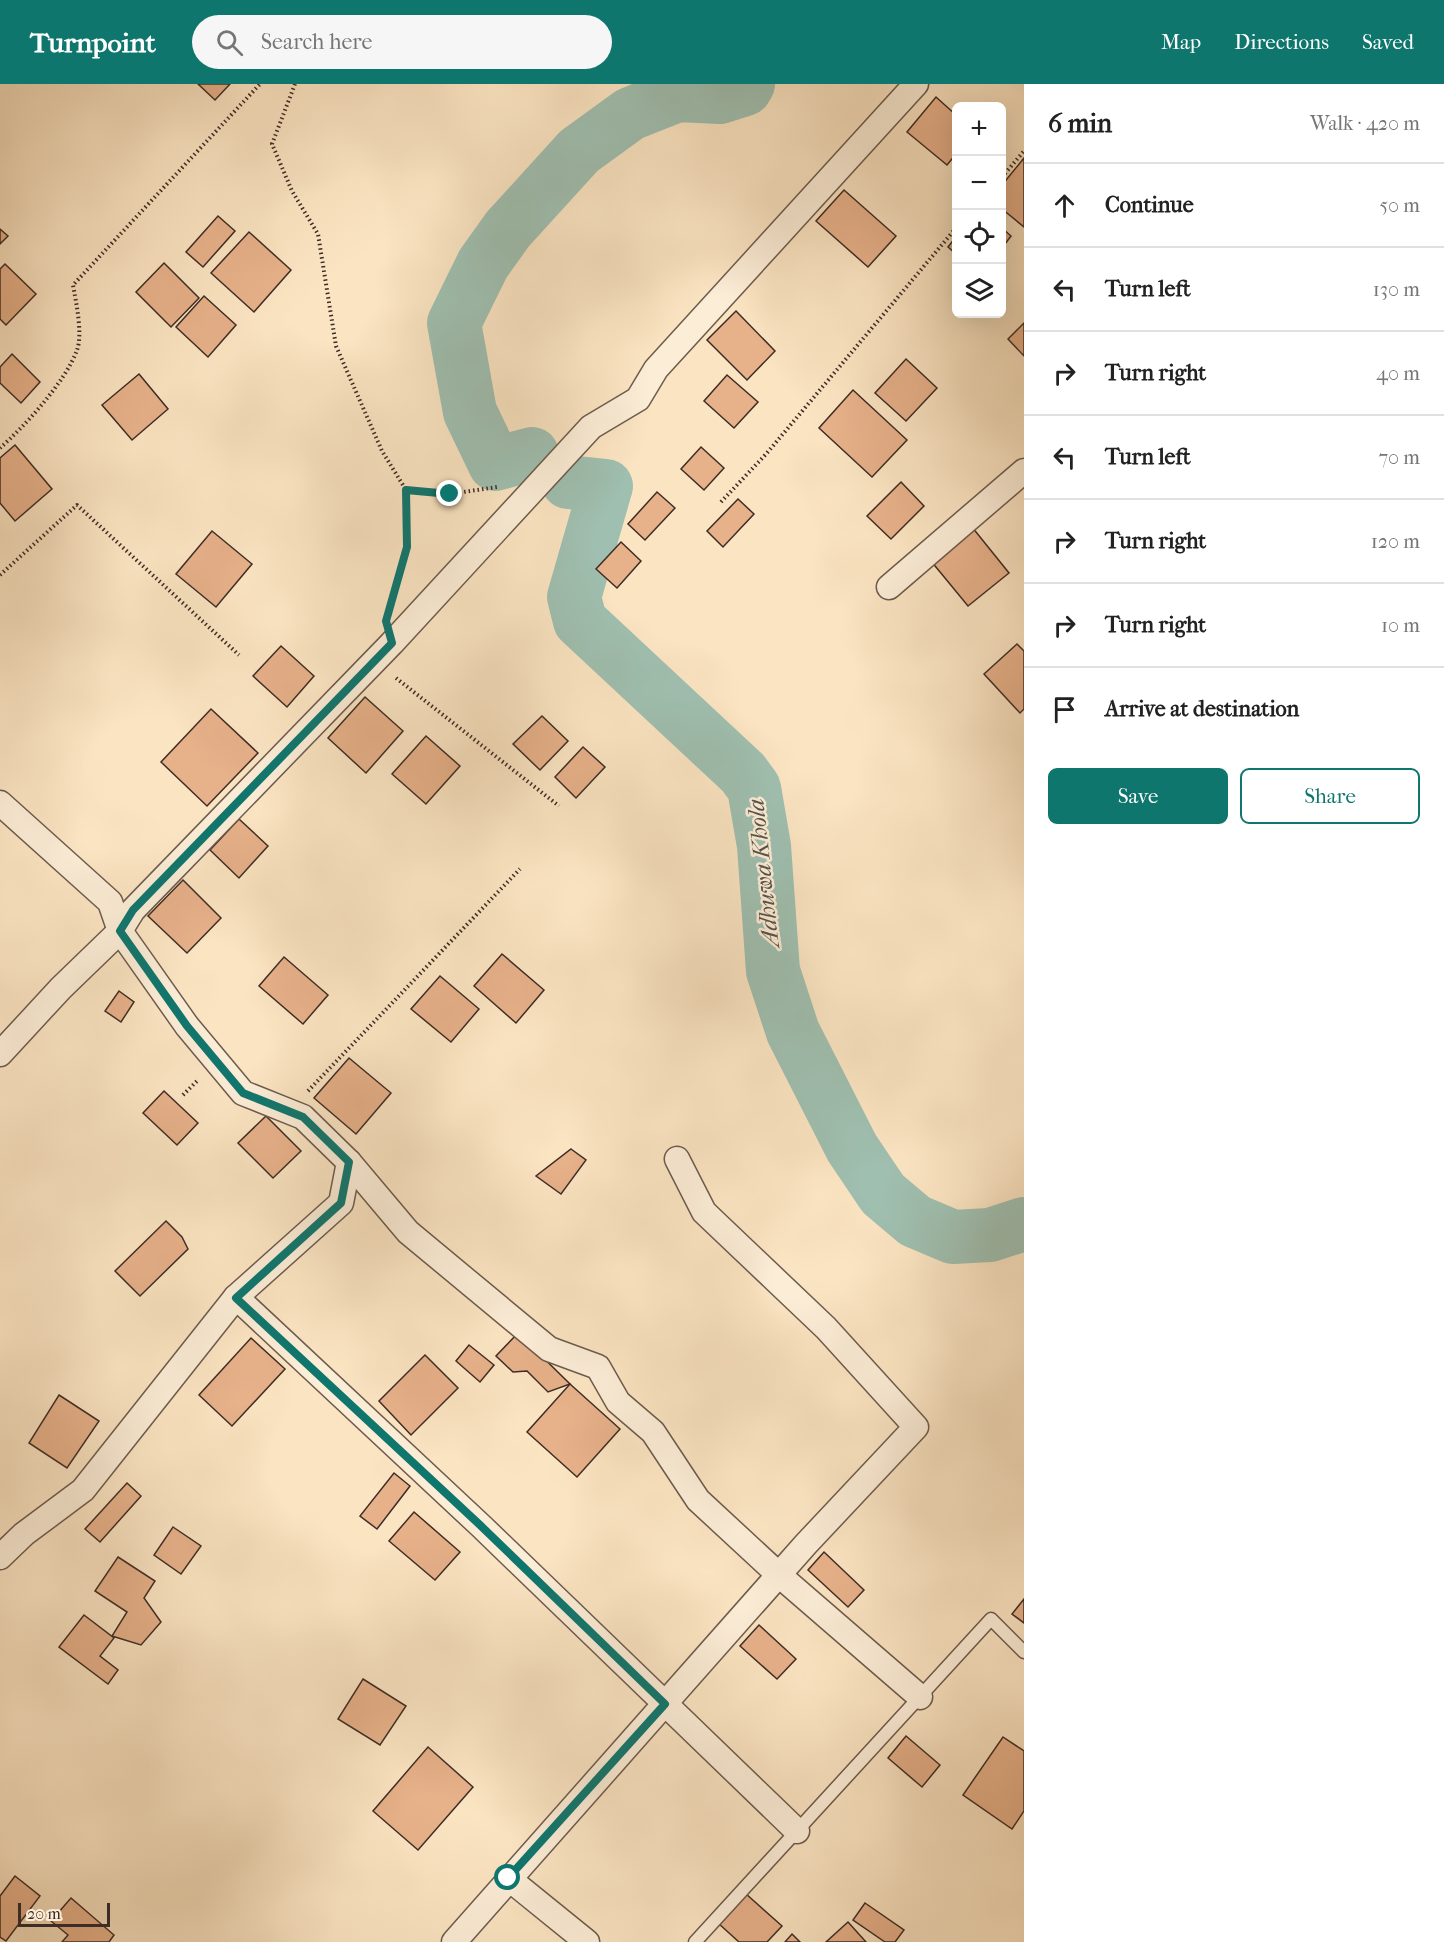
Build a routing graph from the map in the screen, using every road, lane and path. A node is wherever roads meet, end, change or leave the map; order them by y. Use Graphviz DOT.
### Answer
graph roads {
  1 [pos="260,84"];
  2 [pos="295,84"];
  3 [pos="916,84"];
  4 [pos="1024,152"];
  5 [pos="1006,172"];
  6 [pos="952,234"];
  7 [pos="0,448"];
  8 [pos="1024,471"];
  9 [pos="508,485"];
  10 [pos="406,490"];
  11 [pos="721,502"];
  12 [pos="0,575"];
  13 [pos="889,587"];
  14 [pos="392,643"];
  15 [pos="239,655"];
  16 [pos="375,661"];
  17 [pos="0,803"];
  18 [pos="559,806"];
  19 [pos="520,869"];
  20 [pos="120,931"];
  21 [pos="0,1054"];
  22 [pos="289,1111"];
  23 [pos="677,1159"];
  24 [pos="349,1162"];
  25 [pos="236,1298"];
  26 [pos="0,1557"];
  27 [pos="779,1575"];
  28 [pos="1024,1652"];
  29 [pos="920,1696"];
  30 [pos="665,1704"];
  31 [pos="797,1831"];
  32 [pos="508,1878"];
  33 [pos="454,1942"];
  34 [pos="587,1942"];
  35 [pos="695,1942"];
  1 -- 7 [label="path"];
  2 -- 10 [label="path"];
  3 -- 14 [label="street"];
  4 -- 5 [label="path"];
  6 -- 11 [label="path"];
  8 -- 13 [label="street"];
  9 -- 10 [label="path"];
  10 -- 14 [label="path"];
  12 -- 15 [label="path"];
  14 -- 16 [label="street"];
  16 -- 18 [label="path"];
  16 -- 20 [label="street"];
  17 -- 20 [label="street"];
  19 -- 22 [label="path"];
  20 -- 21 [label="street"];
  20 -- 22 [label="street"];
  22 -- 24 [label="street"];
  23 -- 27 [label="street"];
  24 -- 25 [label="street"];
  24 -- 27 [label="street"];
  25 -- 26 [label="street"];
  25 -- 30 [label="street"];
  27 -- 29 [label="street"];
  27 -- 30 [label="street"];
  28 -- 29 [label="lane"];
  29 -- 31 [label="lane"];
  30 -- 31 [label="street"];
  30 -- 32 [label="street"];
  31 -- 35 [label="lane"];
  32 -- 33 [label="street"];
  32 -- 34 [label="street"];
}
